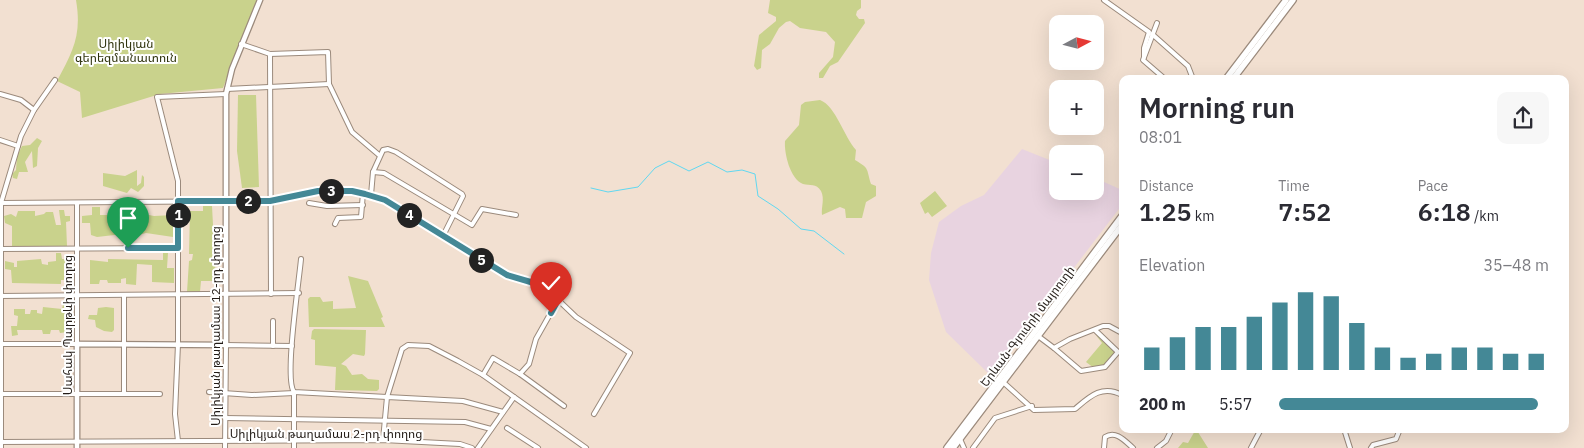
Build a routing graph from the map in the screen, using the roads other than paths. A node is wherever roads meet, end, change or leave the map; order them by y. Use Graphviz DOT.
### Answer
graph roads {
  1 [pos="260,0"];
  2 [pos="1104,0"];
  3 [pos="1286,0"];
  4 [pos="1293,0"];
  5 [pos="1157,24"];
  6 [pos="1152,34"];
  7 [pos="242,44"];
  8 [pos="270,54"];
  9 [pos="1144,57"];
  10 [pos="1236,71"];
  11 [pos="1160,75"];
  12 [pos="1191,75"];
  13 [pos="1231,75"];
  14 [pos="1234,75"];
  15 [pos="55,80"];
  16 [pos="329,84"];
  17 [pos="272,86"];
  18 [pos="226,92"];
  19 [pos="0,94"];
  20 [pos="34,110"];
  21 [pos="0,140"];
  22 [pos="18,146"];
  23 [pos="379,155"];
  24 [pos="373,172"];
  25 [pos="363,194"];
  26 [pos="371,195"];
  27 [pos="178,201"];
  28 [pos="226,201"];
  29 [pos="270,201"];
  30 [pos="0,203"];
  31 [pos="77,203"];
  32 [pos="309,203"];
  33 [pos="363,205"];
  34 [pos="454,214"];
  35 [pos="516,215"];
  36 [pos="1119,220"];
  37 [pos="335,224"];
  38 [pos="1119,229"];
  39 [pos="442,236"];
  40 [pos="77,248"];
  41 [pos="178,248"];
  42 [pos="0,249"];
  43 [pos="301,259"];
  44 [pos="299,293"];
  45 [pos="226,294"];
  46 [pos="271,294"];
  47 [pos="76,295"];
  48 [pos="124,295"];
  49 [pos="178,295"];
  50 [pos="0,296"];
  51 [pos="558,300"];
  52 [pos="273,321"];
  53 [pos="1095,330"];
  54 [pos="1119,331"];
  55 [pos="1038,334"];
  56 [pos="0,344"];
  57 [pos="77,344"];
  58 [pos="123,344"];
  59 [pos="178,344"];
  60 [pos="226,345"];
  61 [pos="273,346"];
  62 [pos="292,346"];
  63 [pos="1054,348"];
  64 [pos="520,374"];
  65 [pos="483,375"];
  66 [pos="1003,382"];
  67 [pos="209,392"];
  68 [pos="294,392"];
  69 [pos="225,393"];
  70 [pos="0,394"];
  71 [pos="77,394"];
  72 [pos="124,394"];
  73 [pos="160,394"];
  74 [pos="1119,394"];
  75 [pos="514,396"];
  76 [pos="388,397"];
  77 [pos="564,406"];
  78 [pos="1032,406"];
  79 [pos="503,412"];
  80 [pos="594,414"];
  81 [pos="225,418"];
  82 [pos="293,418"];
  83 [pos="385,419"];
  84 [pos="507,428"];
  85 [pos="491,429"];
  86 [pos="1170,433"];
  87 [pos="1259,433"];
  88 [pos="1345,433"];
  89 [pos="1398,433"];
  90 [pos="960,439"];
  91 [pos="383,440"];
  92 [pos="77,441"];
  93 [pos="178,441"];
  94 [pos="185,441"];
  95 [pos="294,441"];
  96 [pos="0,442"];
  97 [pos="225,443"];
  98 [pos="1,448"];
  99 [pos="77,448"];
  100 [pos="185,448"];
  101 [pos="225,448"];
  102 [pos="294,448"];
  103 [pos="472,448"];
  104 [pos="478,448"];
  105 [pos="538,448"];
  106 [pos="586,448"];
  107 [pos="947,448"];
  108 [pos="953,448"];
  109 [pos="964,448"];
  110 [pos="973,448"];
  111 [pos="1104,448"];
  112 [pos="1133,448"];
  113 [pos="1157,448"];
  114 [pos="1251,448"];
  115 [pos="1350,448"];
  116 [pos="1371,448"];
  1 -- 7 [label="main road, Սիլիկյան թաղամաս 12-րդ փողոց"];
  2 -- 9 [label="street"];
  3 -- 10 [label="highway"];
  4 -- 10 [label="highway"];
  5 -- 6 [label="street"];
  6 -- 9 [label="street"];
  6 -- 12 [label="street"];
  7 -- 8 [label="street"];
  7 -- 18 [label="main road, Սիլիկյան թաղամաս 12-րդ փողոց"];
  8 -- 16 [label="street"];
  8 -- 17 [label="street"];
  9 -- 11 [label="street"];
  10 -- 13 [label="highway"];
  10 -- 14 [label="highway"];
  15 -- 20 [label="street"];
  16 -- 17 [label="street"];
  16 -- 23 [label="street"];
  17 -- 18 [label="street"];
  17 -- 29 [label="street"];
  18 -- 27 [label="street"];
  18 -- 28 [label="main road, Սիլիկյան թաղամաս 12-րդ փողոց"];
  19 -- 20 [label="street"];
  20 -- 22 [label="street"];
  21 -- 22 [label="street"];
  22 -- 30 [label="street"];
  24 -- 26 [label="street"];
  24 -- 34 [label="street"];
  24 -- 34 [label="street"];
  25 -- 26 [label="street"];
  25 -- 29 [label="street"];
  25 -- 33 [label="street"];
  26 -- 39 [label="street"];
  27 -- 28 [label="street"];
  27 -- 31 [label="street"];
  27 -- 41 [label="street"];
  28 -- 29 [label="street"];
  28 -- 45 [label="main road, Սիլիկյան թաղամաս 12-րդ փողոց"];
  29 -- 46 [label="street"];
  30 -- 31 [label="street"];
  30 -- 42 [label="street"];
  31 -- 40 [label="street, Սահակ Պարթևի փողոց"];
  32 -- 33 [label="street"];
  33 -- 37 [label="street"];
  34 -- 35 [label="street"];
  34 -- 39 [label="street"];
  36 -- 55 [label="highway, Երևան-Գյումրի մայրուղի"];
  38 -- 55 [label="highway, Երևան-Գյումրի մայրուղի"];
  39 -- 51 [label="street"];
  40 -- 41 [label="street"];
  40 -- 42 [label="street"];
  40 -- 47 [label="street, Սահակ Պարթևի փողոց"];
  41 -- 49 [label="street"];
  42 -- 50 [label="street"];
  43 -- 44 [label="street"];
  44 -- 46 [label="street"];
  44 -- 62 [label="street"];
  45 -- 46 [label="street"];
  45 -- 49 [label="street"];
  45 -- 60 [label="main road, Սիլիկյան թաղամաս 12-րդ փողոց"];
  47 -- 48 [label="street"];
  47 -- 50 [label="street"];
  47 -- 57 [label="street, Սահակ Պարթևի փողոց"];
  48 -- 49 [label="street"];
  48 -- 58 [label="street"];
  49 -- 59 [label="street"];
  50 -- 56 [label="street"];
  51 -- 64 [label="street"];
  51 -- 80 [label="street"];
  52 -- 61 [label="street"];
  53 -- 54 [label="street"];
  53 -- 63 [label="street"];
  53 -- 63 [label="street"];
  55 -- 63 [label="street"];
  55 -- 66 [label="highway, Երևան-Գյումրի մայրուղի"];
  55 -- 107 [label="highway, Երևան-Գյումրի մայրուղի"];
  56 -- 57 [label="street"];
  56 -- 70 [label="street"];
  57 -- 58 [label="main road"];
  57 -- 71 [label="main road, Սահակ Պարթևի փողոց"];
  58 -- 59 [label="main road"];
  58 -- 72 [label="street"];
  59 -- 60 [label="main road"];
  59 -- 93 [label="street"];
  60 -- 61 [label="street"];
  60 -- 69 [label="street, Սիլիկյան թաղամաս 12-րդ փողոց"];
  61 -- 62 [label="street"];
  62 -- 68 [label="street"];
  64 -- 65 [label="street"];
  64 -- 77 [label="street"];
  65 -- 75 [label="street"];
  65 -- 76 [label="street"];
  66 -- 78 [label="street"];
  66 -- 90 [label="highway, Երևան-Գյումրի մայրուղի"];
  67 -- 69 [label="street"];
  68 -- 69 [label="street"];
  68 -- 76 [label="street"];
  68 -- 82 [label="street"];
  69 -- 81 [label="street, Սիլիկյան թաղամաս 12-րդ փողոց"];
  70 -- 71 [label="street"];
  70 -- 96 [label="street"];
  71 -- 72 [label="street"];
  71 -- 92 [label="main road, Սահակ Պարթևի փողոց"];
  72 -- 73 [label="street"];
  74 -- 78 [label="street"];
  75 -- 79 [label="street"];
  75 -- 106 [label="street"];
  76 -- 79 [label="street"];
  76 -- 83 [label="street"];
  78 -- 110 [label="street"];
  79 -- 85 [label="street"];
  81 -- 82 [label="street"];
  81 -- 97 [label="street, Սիլիկյան թաղամաս 12-րդ փողոց"];
  82 -- 83 [label="street"];
  82 -- 95 [label="street"];
  83 -- 85 [label="street"];
  83 -- 91 [label="street"];
  84 -- 105 [label="street"];
  85 -- 104 [label="street"];
  86 -- 113 [label="street"];
  87 -- 114 [label="street"];
  88 -- 115 [label="street"];
  89 -- 116 [label="street"];
  90 -- 108 [label="highway, Երևան-Գյումրի մայրուղի"];
  90 -- 109 [label="street"];
  91 -- 95 [label="street, Սիլիկյան թաղամաս 2-րդ փողոց"];
  91 -- 103 [label="street, Սիլիկյան թաղամաս 2-րդ փողոց"];
  92 -- 93 [label="street, Սիլիկյան թաղամաս 2-րդ փողոց"];
  92 -- 96 [label="street, Սիլիկյան թաղամաս 2-րդ փողոց"];
  92 -- 99 [label="main road, Սահակ Պարթևի փողոց"];
  93 -- 94 [label="street, Սիլիկյան թաղամաս 2-րդ փողոց"];
  94 -- 97 [label="street, Սիլիկյան թաղամաս 2-րդ փողոց"];
  94 -- 100 [label="street"];
  95 -- 97 [label="street, Սիլիկյան թաղամաս 2-րդ փողոց"];
  95 -- 102 [label="street"];
  96 -- 98 [label="street"];
  97 -- 101 [label="street, Սիլիկյան թաղամաս 12-րդ փողոց"];
  111 -- 112 [label="street"];
}
